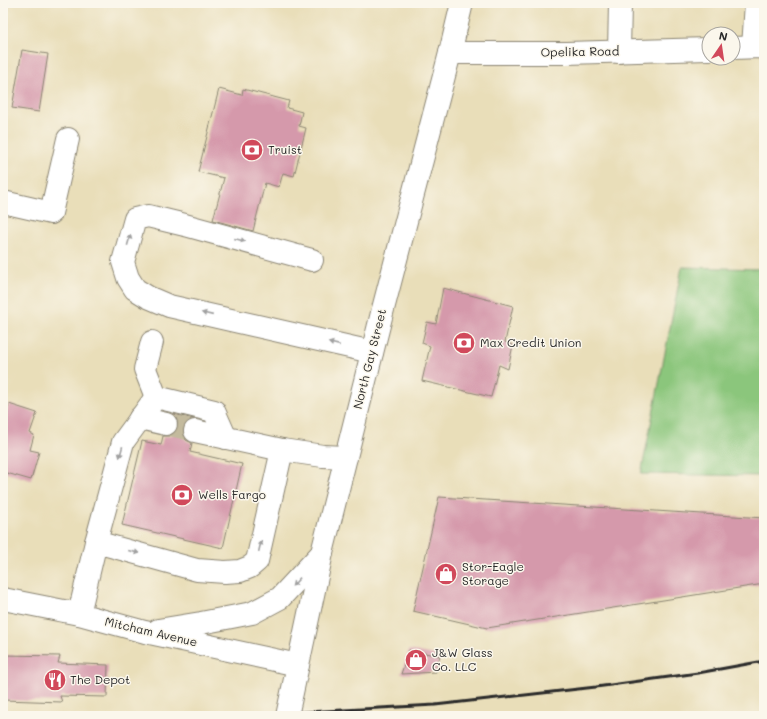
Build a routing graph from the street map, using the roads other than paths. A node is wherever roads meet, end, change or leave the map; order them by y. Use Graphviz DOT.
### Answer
graph roads {
  1 [pos="462,3"];
  2 [pos="620,3"];
  3 [pos="756,3"];
  4 [pos="755,47"];
  5 [pos="701,49"];
  6 [pos="619,52"];
  7 [pos="450,53"];
  8 [pos="68,139"];
  9 [pos="3,202"];
  10 [pos="312,260"];
  11 [pos="152,342"];
  12 [pos="372,352"];
  13 [pos="156,397"];
  14 [pos="140,418"];
  15 [pos="166,424"];
  16 [pos="195,431"];
  17 [pos="226,438"];
  18 [pos="282,450"];
  19 [pos="346,457"];
  20 [pos="96,542"];
  21 [pos="322,553"];
  22 [pos="3,599"];
  23 [pos="79,614"];
  24 [pos="145,632"];
  25 [pos="298,665"];
  26 [pos="287,716"];
  1 -- 7 [label="main road, North Gay Street"];
  2 -- 6 [label="main road"];
  3 -- 4 [label="main road"];
  5 -- 6 [label="main road, Opelika Road"];
  6 -- 7 [label="main road, Opelika Road"];
  7 -- 12 [label="main road, North Gay Street"];
  8 -- 9 [label="main road"];
  12 -- 10 [label="main road, one-way"];
  11 -- 13 [label="main road"];
  12 -- 19 [label="main road, North Gay Street"];
  13 -- 14 [label="main road"];
  13 -- 17 [label="main road"];
  14 -- 15 [label="main road"];
  14 -- 20 [label="main road, one-way"];
  16 -- 17 [label="main road"];
  17 -- 18 [label="main road"];
  18 -- 19 [label="main road"];
  20 -- 18 [label="main road, one-way"];
  19 -- 21 [label="main road, North Gay Street"];
  20 -- 23 [label="main road"];
  21 -- 24 [label="main road, one-way"];
  21 -- 25 [label="main road, North Gay Street"];
  22 -- 23 [label="main road, Mitcham Avenue"];
  23 -- 24 [label="main road, Mitcham Avenue"];
  24 -- 25 [label="main road, Mitcham Avenue"];
  25 -- 26 [label="main road, North Gay Street"];
}
